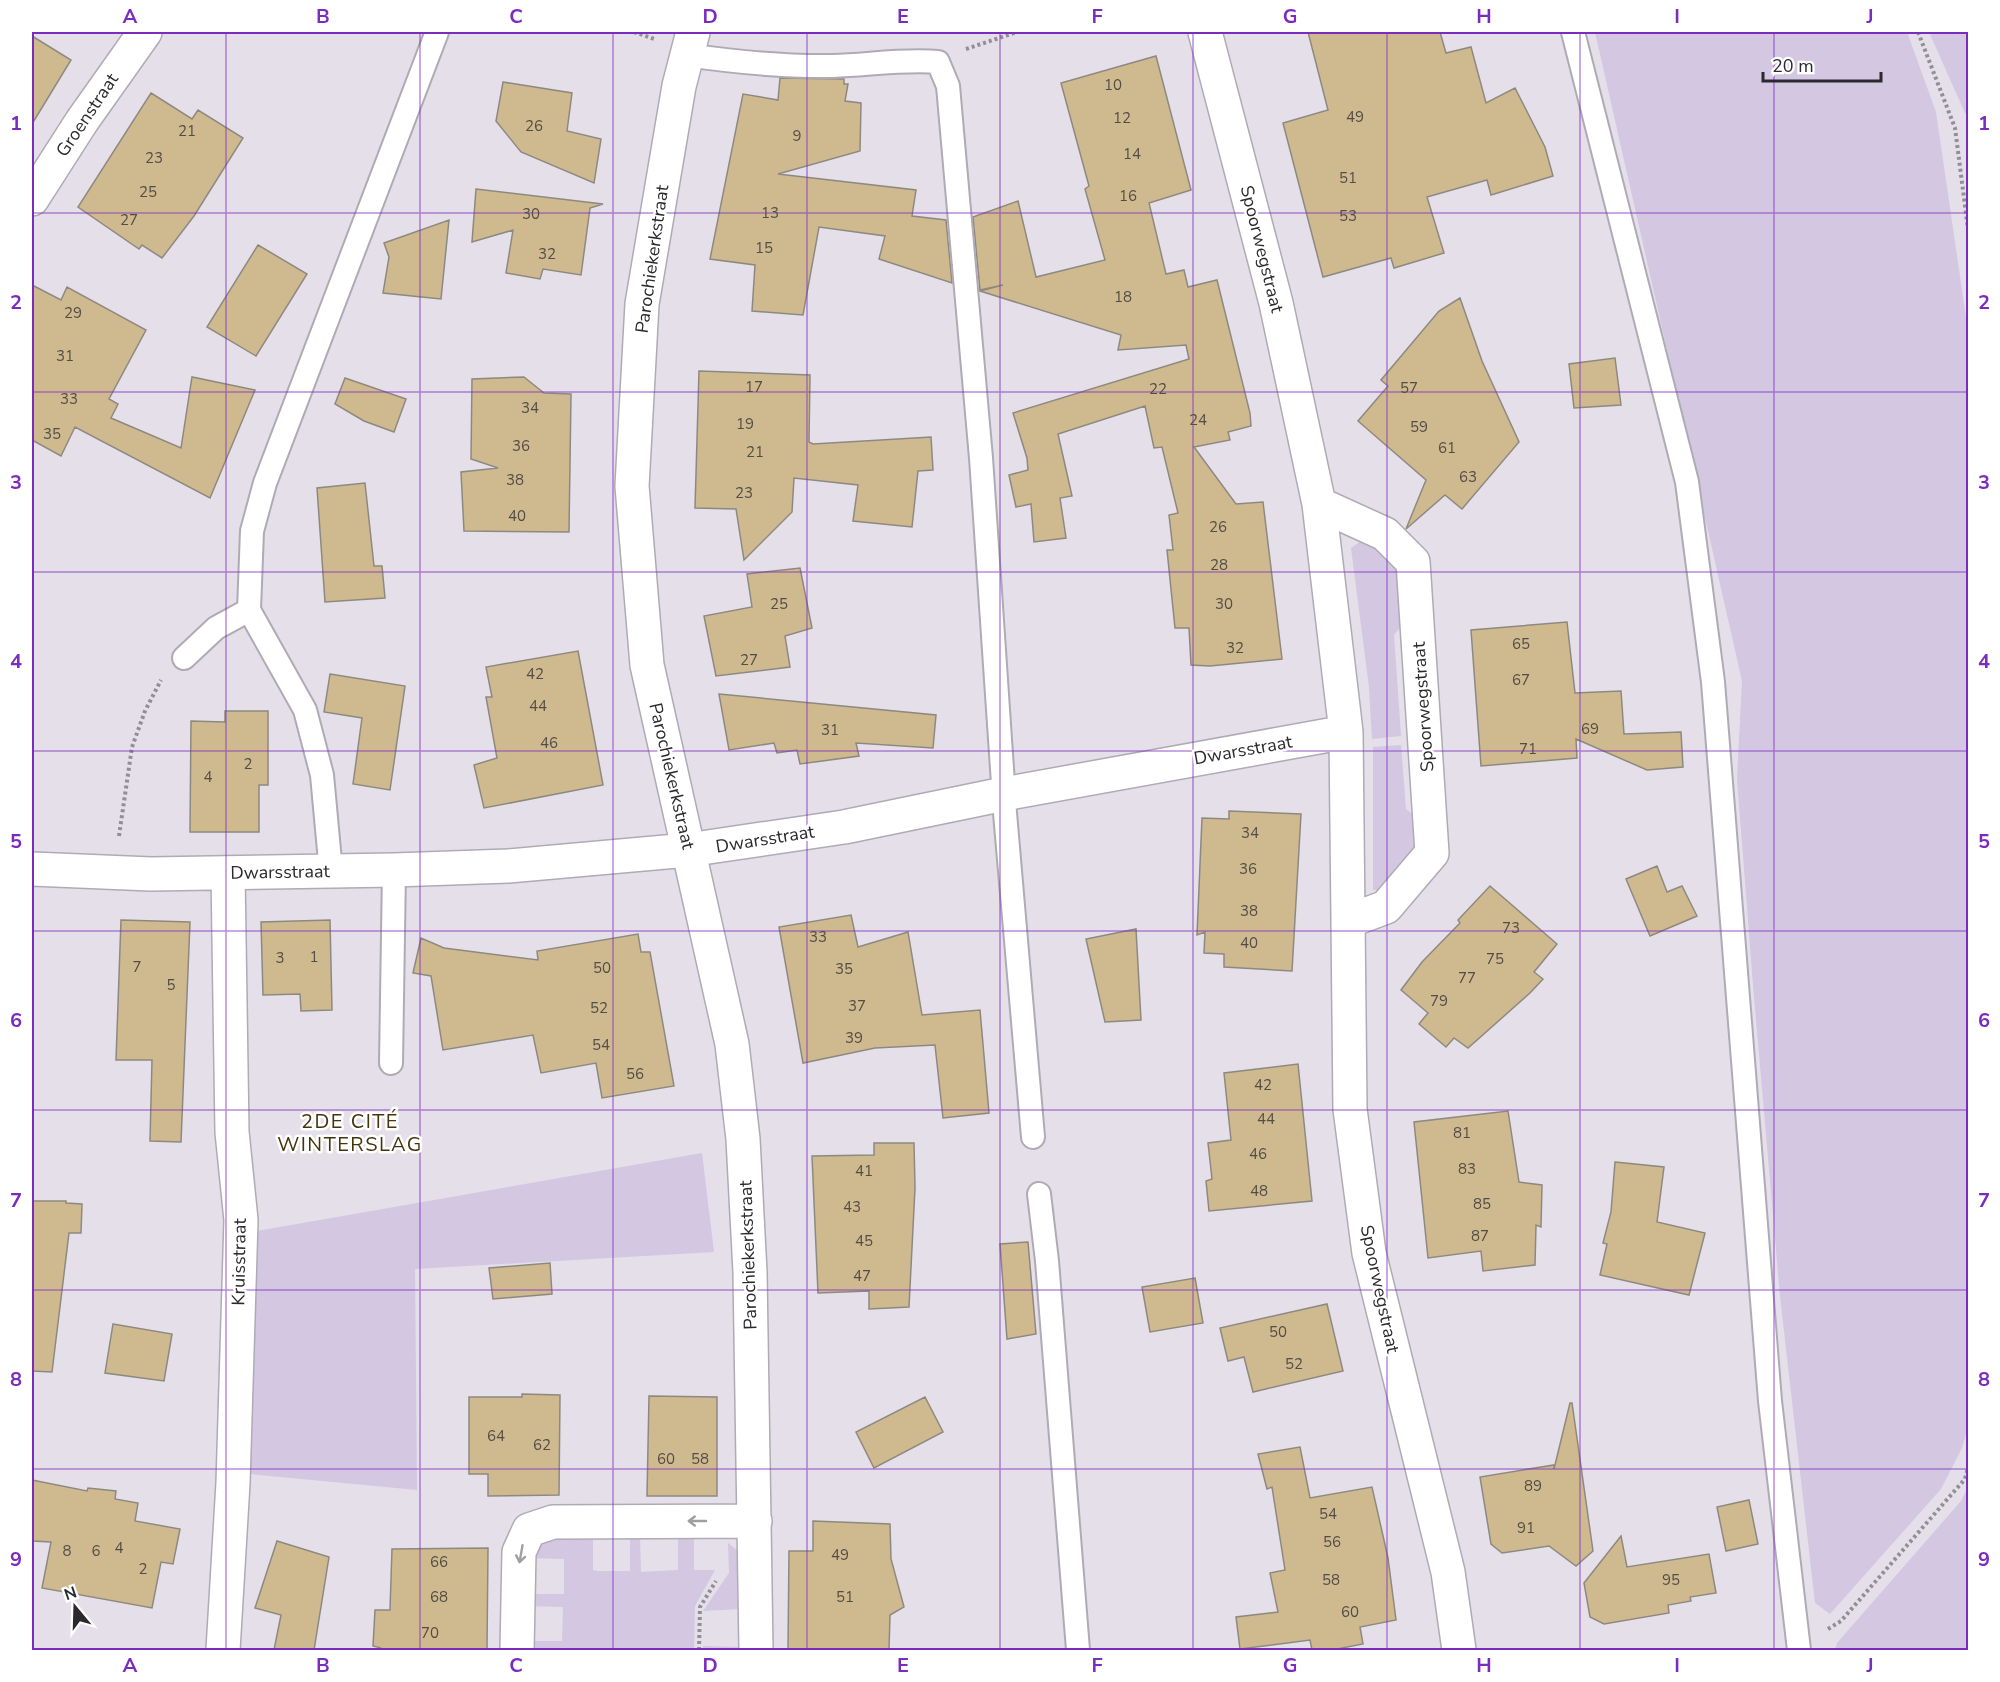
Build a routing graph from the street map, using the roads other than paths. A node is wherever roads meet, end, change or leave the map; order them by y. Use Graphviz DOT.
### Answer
graph roads {
  1 [pos="145,32"];
  2 [pos="437,32"];
  3 [pos="1205,32"];
  4 [pos="1572,32"];
  5 [pos="690,43"];
  6 [pos="32,200"];
  7 [pos="1319,504"];
  8 [pos="249,610"];
  9 [pos="184,658"];
  10 [pos="1346,732"];
  11 [pos="1004,794"];
  12 [pos="688,850"];
  13 [pos="32,869"];
  14 [pos="394,870"];
  15 [pos="331,872"];
  16 [pos="228,873"];
  17 [pos="1349,921"];
  18 [pos="391,1063"];
  19 [pos="1033,1137"];
  20 [pos="1039,1194"];
  21 [pos="755,1521"];
  22 [pos="1799,1649"];
  23 [pos="223,1650"];
  24 [pos="517,1650"];
  25 [pos="756,1650"];
  26 [pos="1078,1650"];
  27 [pos="1459,1650"];
  1 -- 6 [label="street, Groenstraat"];
  2 -- 8 [label="lane"];
  3 -- 7 [label="street, Spoorwegstraat"];
  4 -- 22 [label="lane"];
  5 -- 11 [label="lane"];
  5 -- 12 [label="street, Parochiekerkstraat"];
  7 -- 10 [label="street, Spoorwegstraat"];
  7 -- 17 [label="street, Spoorwegstraat"];
  8 -- 9 [label="lane"];
  8 -- 15 [label="lane"];
  10 -- 11 [label="street, Dwarsstraat"];
  10 -- 17 [label="street, Spoorwegstraat"];
  11 -- 12 [label="street, Dwarsstraat"];
  11 -- 19 [label="lane"];
  12 -- 14 [label="street, Dwarsstraat"];
  12 -- 21 [label="street, Parochiekerkstraat"];
  13 -- 16 [label="street, Dwarsstraat"];
  14 -- 15 [label="street, Dwarsstraat"];
  14 -- 18 [label="lane"];
  15 -- 16 [label="street, Dwarsstraat"];
  16 -- 23 [label="street, Kruisstraat"];
  17 -- 27 [label="street, Spoorwegstraat"];
  20 -- 26 [label="lane"];
  21 -- 24 [label="street, one-way"];
  21 -- 25 [label="street, Parochiekerkstraat"];
}
